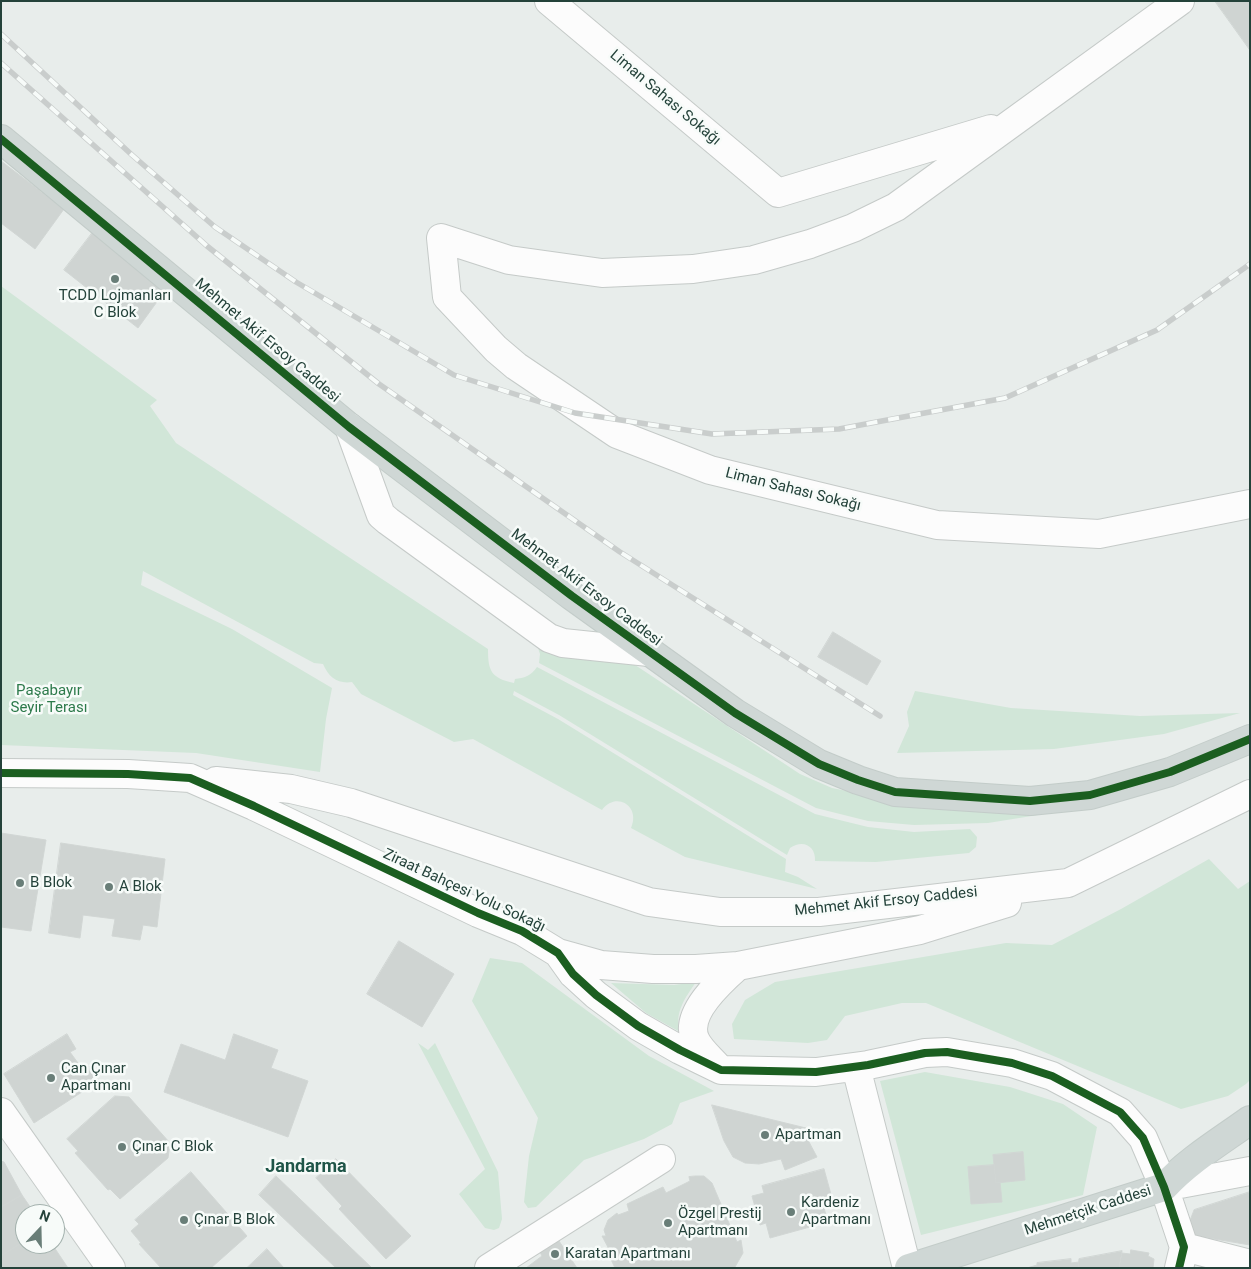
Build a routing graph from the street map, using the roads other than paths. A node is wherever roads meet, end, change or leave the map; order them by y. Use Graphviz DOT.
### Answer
graph roads {
  1 [pos="549,1"];
  2 [pos="1180,1"];
  3 [pos="1010,123"];
  4 [pos="1,139"];
  5 [pos="349,426"];
  6 [pos="1250,504"];
  7 [pos="649,652"];
  8 [pos="1250,739"];
  9 [pos="1,773"];
  10 [pos="190,778"];
  11 [pos="1250,794"];
  12 [pos="1068,883"];
  13 [pos="558,952"];
  14 [pos="738,966"];
  15 [pos="856,1067"];
  16 [pos="721,1070"];
  17 [pos="1250,1120"];
  18 [pos="5,1125"];
  19 [pos="661,1159"];
  20 [pos="1250,1171"];
  21 [pos="1164,1187"];
  22 [pos="1181,1258"];
  23 [pos="1250,1264"];
  24 [pos="111,1268"];
  25 [pos="489,1268"];
  26 [pos="908,1268"];
  1 -- 3 [label="street, Liman Sahası Sokağı"];
  2 -- 3 [label="street"];
  3 -- 6 [label="street, Liman Sahası Sokağı"];
  4 -- 5 [label="main road, Mehmet Akif Ersoy Caddesi"];
  5 -- 7 [label="main road, Mehmet Akif Ersoy Caddesi"];
  5 -- 7 [label="street"];
  7 -- 8 [label="main road, Mehmet Akif Ersoy Caddesi"];
  9 -- 10 [label="street, Ziraat Bahçesi Yolu Sokağı"];
  10 -- 12 [label="street, Mehmet Akif Ersoy Caddesi"];
  10 -- 13 [label="street, Ziraat Bahçesi Yolu Sokağı"];
  11 -- 12 [label="street, Mehmet Akif Ersoy Caddesi"];
  12 -- 14 [label="street, Ziraat Bahçesi Yolu Sokağı"];
  13 -- 14 [label="street, Ziraat Bahçesi Yolu Sokağı"];
  13 -- 16 [label="street, Ziraat Bahçesi Yolu Sokağı"];
  14 -- 16 [label="street, Ziraat Bahçesi Yolu Sokağı"];
  15 -- 16 [label="street, Ziraat Bahçesi Yolu Sokağı"];
  15 -- 21 [label="street, Ziraat Bahçesi Yolu Sokağı"];
  15 -- 26 [label="street"];
  17 -- 21 [label="main road, Mehmetçik Caddesi"];
  18 -- 24 [label="street"];
  19 -- 25 [label="street"];
  20 -- 21 [label="street"];
  21 -- 22 [label="street, Ziraat Bahçesi Yolu Sokağı"];
  21 -- 26 [label="main road, Mehmetçik Caddesi"];
  22 -- 23 [label="street"];
}
